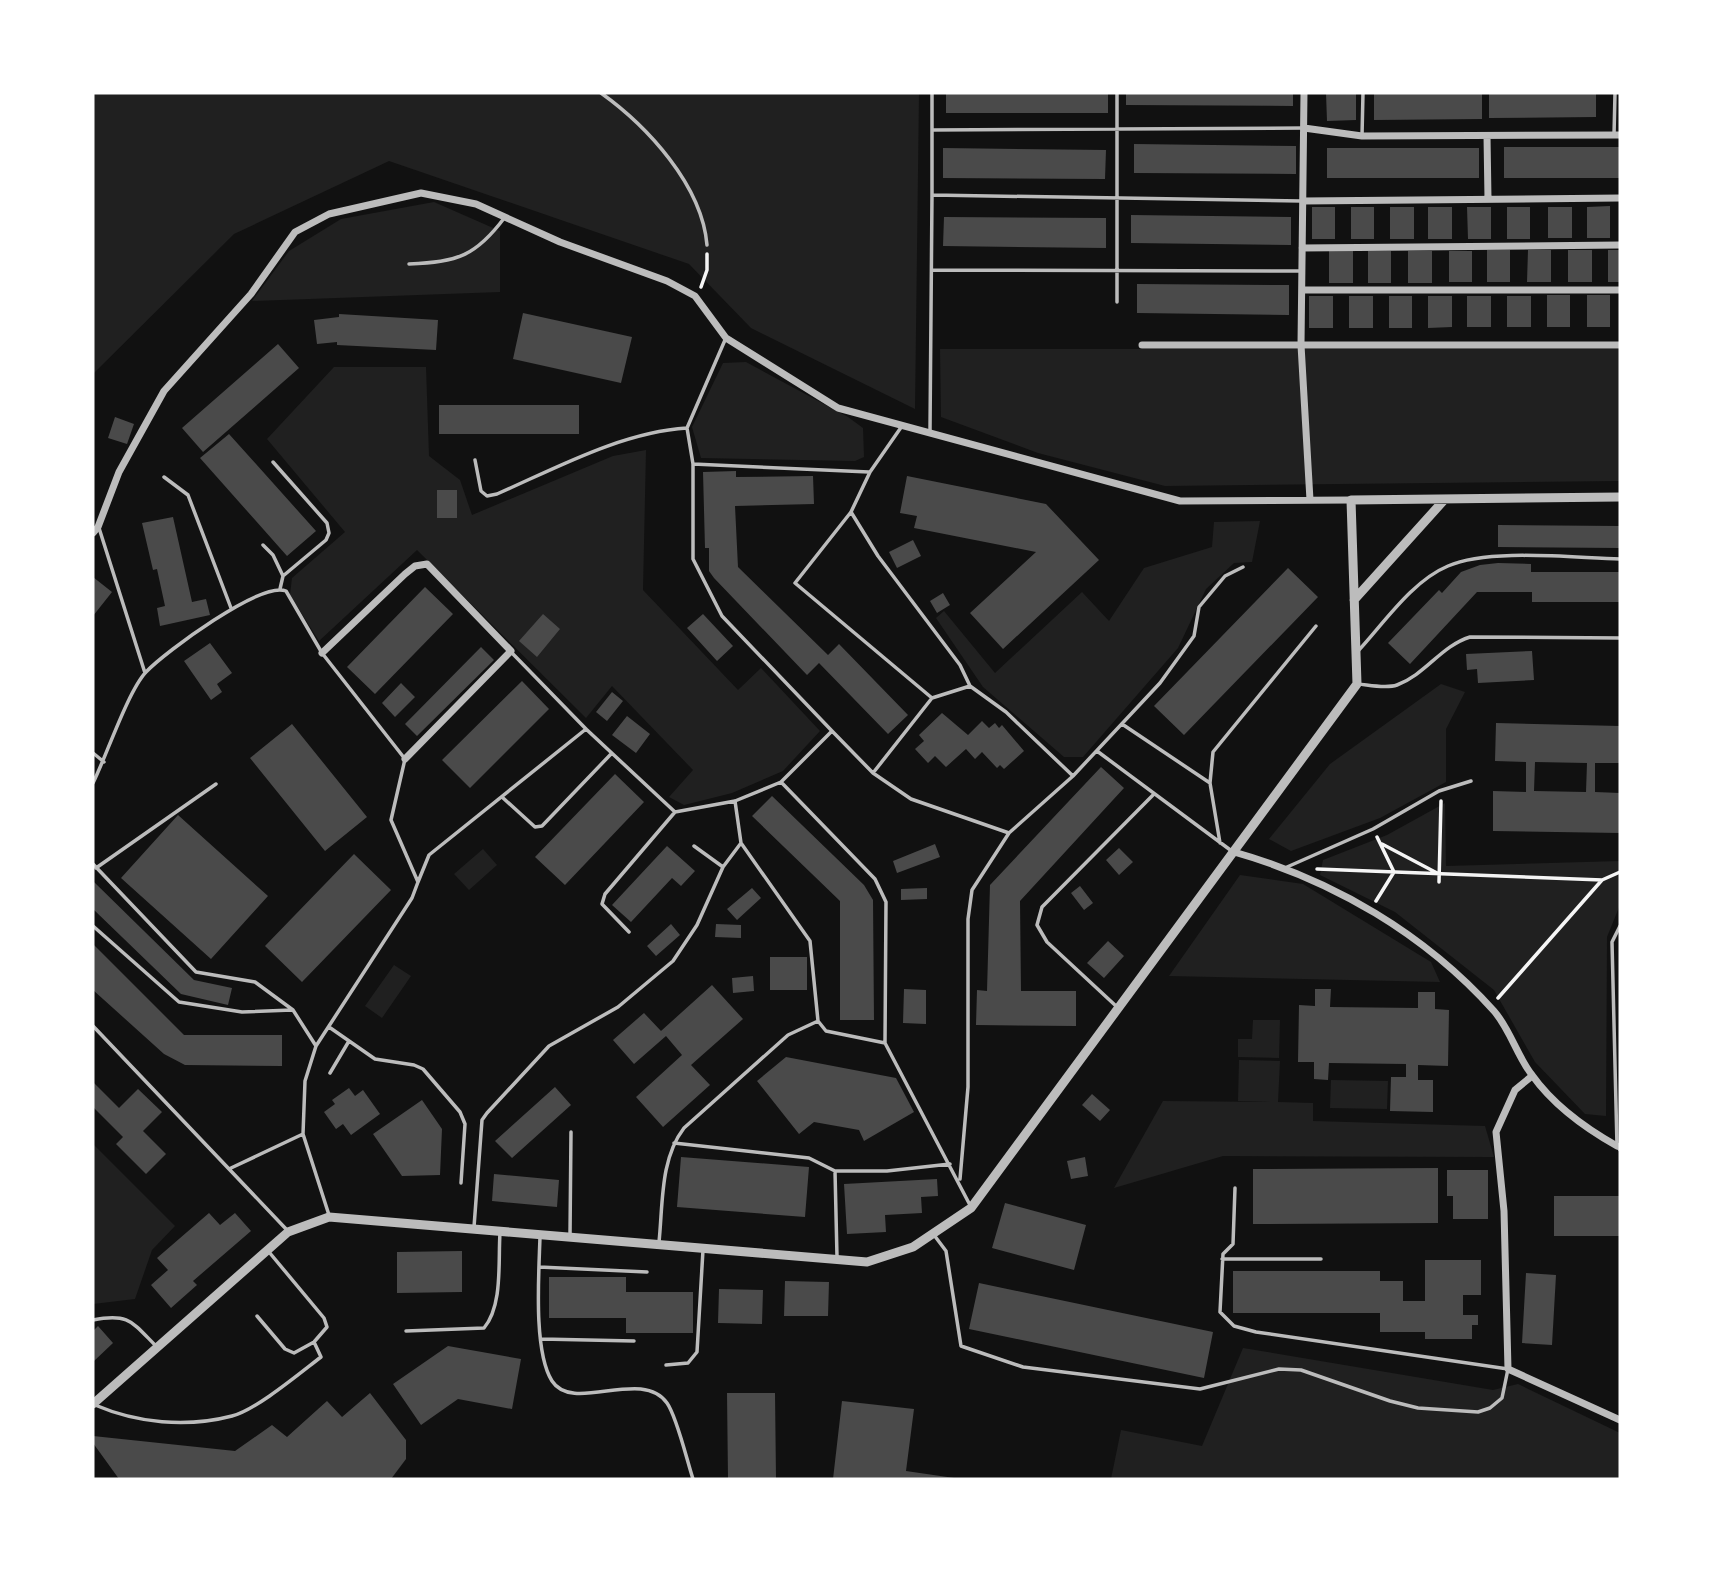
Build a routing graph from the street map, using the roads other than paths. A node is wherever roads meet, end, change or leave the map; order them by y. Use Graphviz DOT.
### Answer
graph roads {
  1 [pos="601,93"];
  2 [pos="932,93"];
  3 [pos="1117,93"];
  4 [pos="1304,93"];
  5 [pos="1363,93"];
  6 [pos="1615,93"];
  7 [pos="1304,128"];
  8 [pos="932,130"];
  9 [pos="1117,130"];
  10 [pos="1362,135"];
  11 [pos="1487,135"];
  12 [pos="1617,135"];
  13 [pos="932,195"];
  14 [pos="1117,196"];
  15 [pos="1620,198"];
  16 [pos="1488,199"];
  17 [pos="1303,201"];
  18 [pos="505,217"];
  19 [pos="707,245"];
  20 [pos="1620,245"];
  21 [pos="1302,248"];
  22 [pos="409,264"];
  23 [pos="1117,268"];
  24 [pos="932,270"];
  25 [pos="1302,271"];
  26 [pos="701,288"];
  27 [pos="1301,290"];
  28 [pos="1620,290"];
  29 [pos="695,296"];
  30 [pos="1117,302"];
  31 [pos="726,338"];
  32 [pos="1142,345"];
  33 [pos="1301,345"];
  34 [pos="1620,345"];
  35 [pos="902,426"];
  36 [pos="687,428"];
  37 [pos="930,433"];
  38 [pos="475,460"];
  39 [pos="273,462"];
  40 [pos="693,464"];
  41 [pos="870,472"];
  42 [pos="164,477"];
  43 [pos="1620,497"];
  44 [pos="1445,499"];
  45 [pos="1310,500"];
  46 [pos="1351,500"];
  47 [pos="851,512"];
  48 [pos="95,527"];
  49 [pos="263,545"];
  50 [pos="1620,559"];
  51 [pos="1243,567"];
  52 [pos="283,576"];
  53 [pos="280,589"];
  54 [pos="1354,600"];
  55 [pos="231,608"];
  56 [pos="1316,626"];
  57 [pos="1620,638"];
  58 [pos="1358,650"];
  59 [pos="511,651"];
  60 [pos="322,653"];
  61 [pos="145,673"];
  62 [pos="1357,684"];
  63 [pos="970,686"];
  64 [pos="932,698"];
  65 [pos="1122,724"];
  66 [pos="586,729"];
  67 [pos="832,731"];
  68 [pos="1097,751"];
  69 [pos="93,753"];
  70 [pos="611,754"];
  71 [pos="405,759"];
  72 [pos="104,761"];
  73 [pos="873,773"];
  74 [pos="1073,776"];
  75 [pos="1471,781"];
  76 [pos="781,782"];
  77 [pos="93,783"];
  78 [pos="1210,783"];
  79 [pos="216,784"];
  80 [pos="1154,794"];
  81 [pos="502,797"];
  82 [pos="735,801"];
  83 [pos="675,812"];
  84 [pos="1009,833"];
  85 [pos="741,843"];
  86 [pos="1220,844"];
  87 [pos="694,846"];
  88 [pos="1234,852"];
  89 [pos="94,866"];
  90 [pos="723,867"];
  91 [pos="1287,867"];
  92 [pos="418,882"];
  93 [pos="93,926"];
  94 [pos="1620,926"];
  95 [pos="629,932"];
  96 [pos="1117,1008"];
  97 [pos="293,1010"];
  98 [pos="818,1021"];
  99 [pos="93,1026"];
  100 [pos="328,1027"];
  101 [pos="349,1041"];
  102 [pos="885,1043"];
  103 [pos="316,1046"];
  104 [pos="330,1073"];
  105 [pos="1532,1076"];
  106 [pos="571,1132"];
  107 [pos="303,1134"];
  108 [pos="672,1143"];
  109 [pos="1619,1148"];
  110 [pos="950,1164"];
  111 [pos="230,1168"];
  112 [pos="835,1171"];
  113 [pos="960,1181"];
  114 [pos="461,1183"];
  115 [pos="1235,1188"];
  116 [pos="971,1208"];
  117 [pos="330,1217"];
  118 [pos="473,1229"];
  119 [pos="501,1231"];
  120 [pos="288,1232"];
  121 [pos="540,1235"];
  122 [pos="934,1235"];
  123 [pos="570,1237"];
  124 [pos="659,1244"];
  125 [pos="703,1249"];
  126 [pos="267,1250"];
  127 [pos="1222,1259"];
  128 [pos="1321,1259"];
  129 [pos="837,1260"];
  130 [pos="539,1266"];
  131 [pos="647,1272"];
  132 [pos="257,1316"];
  133 [pos="93,1320"];
  134 [pos="406,1331"];
  135 [pos="541,1339"];
  136 [pos="634,1341"];
  137 [pos="314,1342"];
  138 [pos="157,1348"];
  139 [pos="666,1366"];
  140 [pos="1508,1369"];
  141 [pos="93,1404"];
  142 [pos="1620,1420"];
  143 [pos="693,1479"];
  1 -- 19 [label="lane"];
  2 -- 8 [label="lane"];
  3 -- 9 [label="lane"];
  4 -- 7 [label="street"];
  5 -- 10 [label="lane"];
  6 -- 12 [label="lane"];
  7 -- 9 [label="lane"];
  7 -- 10 [label="street"];
  7 -- 17 [label="street"];
  8 -- 9 [label="lane"];
  8 -- 13 [label="lane"];
  9 -- 14 [label="lane"];
  10 -- 11 [label="street"];
  11 -- 12 [label="street"];
  11 -- 16 [label="street"];
  13 -- 14 [label="lane"];
  13 -- 24 [label="lane"];
  14 -- 17 [label="lane"];
  14 -- 23 [label="lane"];
  15 -- 16 [label="street"];
  16 -- 17 [label="street"];
  17 -- 21 [label="street"];
  18 -- 22 [label="lane"];
  18 -- 29 [label="street"];
  18 -- 48 [label="street"];
  20 -- 21 [label="street"];
  21 -- 25 [label="street"];
  23 -- 24 [label="lane"];
  23 -- 25 [label="lane"];
  23 -- 30 [label="lane"];
  24 -- 37 [label="lane"];
  25 -- 27 [label="street"];
  26 -- 29 [label="street"];
  27 -- 28 [label="street"];
  27 -- 33 [label="street"];
  29 -- 31 [label="street"];
  31 -- 35 [label="street"];
  31 -- 36 [label="lane"];
  32 -- 33 [label="street"];
  33 -- 34 [label="street"];
  33 -- 45 [label="street"];
  35 -- 37 [label="street"];
  35 -- 41 [label="lane"];
  36 -- 38 [label="lane"];
  36 -- 40 [label="lane"];
  37 -- 45 [label="street"];
  39 -- 52 [label="lane"];
  40 -- 41 [label="lane"];
  40 -- 67 [label="lane"];
  41 -- 47 [label="lane"];
  42 -- 55 [label="lane"];
  43 -- 44 [label="street"];
  44 -- 46 [label="street"];
  44 -- 54 [label="street"];
  45 -- 46 [label="street"];
  46 -- 54 [label="street"];
  47 -- 63 [label="lane"];
  47 -- 64 [label="lane"];
  48 -- 61 [label="lane"];
  49 -- 52 [label="lane"];
  50 -- 58 [label="lane"];
  51 -- 65 [label="lane"];
  52 -- 53 [label="lane"];
  53 -- 55 [label="lane"];
  53 -- 60 [label="lane"];
  54 -- 58 [label="street"];
  55 -- 61 [label="lane"];
  56 -- 78 [label="lane"];
  57 -- 62 [label="lane"];
  58 -- 62 [label="street"];
  59 -- 60 [label="street"];
  59 -- 66 [label="lane"];
  59 -- 71 [label="street"];
  60 -- 71 [label="lane"];
  61 -- 72 [label="lane"];
  62 -- 88 [label="street"];
  63 -- 64 [label="lane"];
  63 -- 74 [label="lane"];
  64 -- 73 [label="lane"];
  65 -- 68 [label="lane"];
  65 -- 78 [label="lane"];
  66 -- 70 [label="lane"];
  66 -- 81 [label="lane"];
  67 -- 73 [label="lane"];
  67 -- 76 [label="lane"];
  68 -- 74 [label="lane"];
  68 -- 80 [label="lane"];
  69 -- 72 [label="lane"];
  70 -- 81 [label="lane"];
  70 -- 83 [label="lane"];
  71 -- 92 [label="lane"];
  72 -- 77 [label="lane"];
  73 -- 84 [label="lane"];
  74 -- 84 [label="lane"];
  75 -- 91 [label="lane"];
  76 -- 82 [label="lane"];
  76 -- 102 [label="lane"];
  78 -- 86 [label="lane"];
  79 -- 89 [label="lane"];
  80 -- 86 [label="lane"];
  80 -- 96 [label="lane"];
  81 -- 92 [label="lane"];
  82 -- 83 [label="lane"];
  82 -- 85 [label="lane"];
  83 -- 95 [label="lane"];
  84 -- 113 [label="lane"];
  85 -- 90 [label="lane"];
  85 -- 98 [label="lane"];
  86 -- 88 [label="lane"];
  87 -- 90 [label="lane"];
  88 -- 91 [label="street"];
  88 -- 96 [label="street"];
  89 -- 97 [label="lane"];
  90 -- 118 [label="lane"];
  91 -- 105 [label="street"];
  92 -- 100 [label="lane"];
  93 -- 97 [label="lane"];
  94 -- 109 [label="lane"];
  96 -- 116 [label="street"];
  97 -- 103 [label="lane"];
  98 -- 102 [label="lane"];
  98 -- 108 [label="lane"];
  99 -- 111 [label="lane"];
  100 -- 101 [label="lane"];
  100 -- 103 [label="lane"];
  101 -- 104 [label="lane"];
  101 -- 114 [label="lane"];
  102 -- 110 [label="lane"];
  103 -- 107 [label="lane"];
  105 -- 109 [label="street"];
  105 -- 140 [label="street"];
  106 -- 123 [label="lane"];
  107 -- 111 [label="lane"];
  107 -- 117 [label="lane"];
  108 -- 112 [label="lane"];
  108 -- 124 [label="lane"];
  110 -- 112 [label="lane"];
  110 -- 113 [label="lane"];
  111 -- 120 [label="lane"];
  112 -- 129 [label="lane"];
  113 -- 116 [label="lane"];
  115 -- 127 [label="lane"];
  116 -- 122 [label="street"];
  117 -- 118 [label="street"];
  117 -- 120 [label="street"];
  118 -- 119 [label="street"];
  119 -- 121 [label="street"];
  119 -- 134 [label="lane"];
  120 -- 126 [label="street"];
  121 -- 123 [label="street"];
  121 -- 130 [label="lane"];
  122 -- 129 [label="street"];
  122 -- 140 [label="lane"];
  123 -- 124 [label="street"];
  124 -- 125 [label="street"];
  125 -- 129 [label="street"];
  125 -- 139 [label="lane"];
  126 -- 137 [label="lane"];
  126 -- 138 [label="street"];
  127 -- 128 [label="lane"];
  127 -- 140 [label="lane"];
  130 -- 131 [label="lane"];
  130 -- 135 [label="lane"];
  132 -- 137 [label="lane"];
  133 -- 138 [label="lane"];
  135 -- 136 [label="lane"];
  135 -- 143 [label="lane"];
  137 -- 141 [label="lane"];
  138 -- 141 [label="street"];
  140 -- 142 [label="street"];
}
